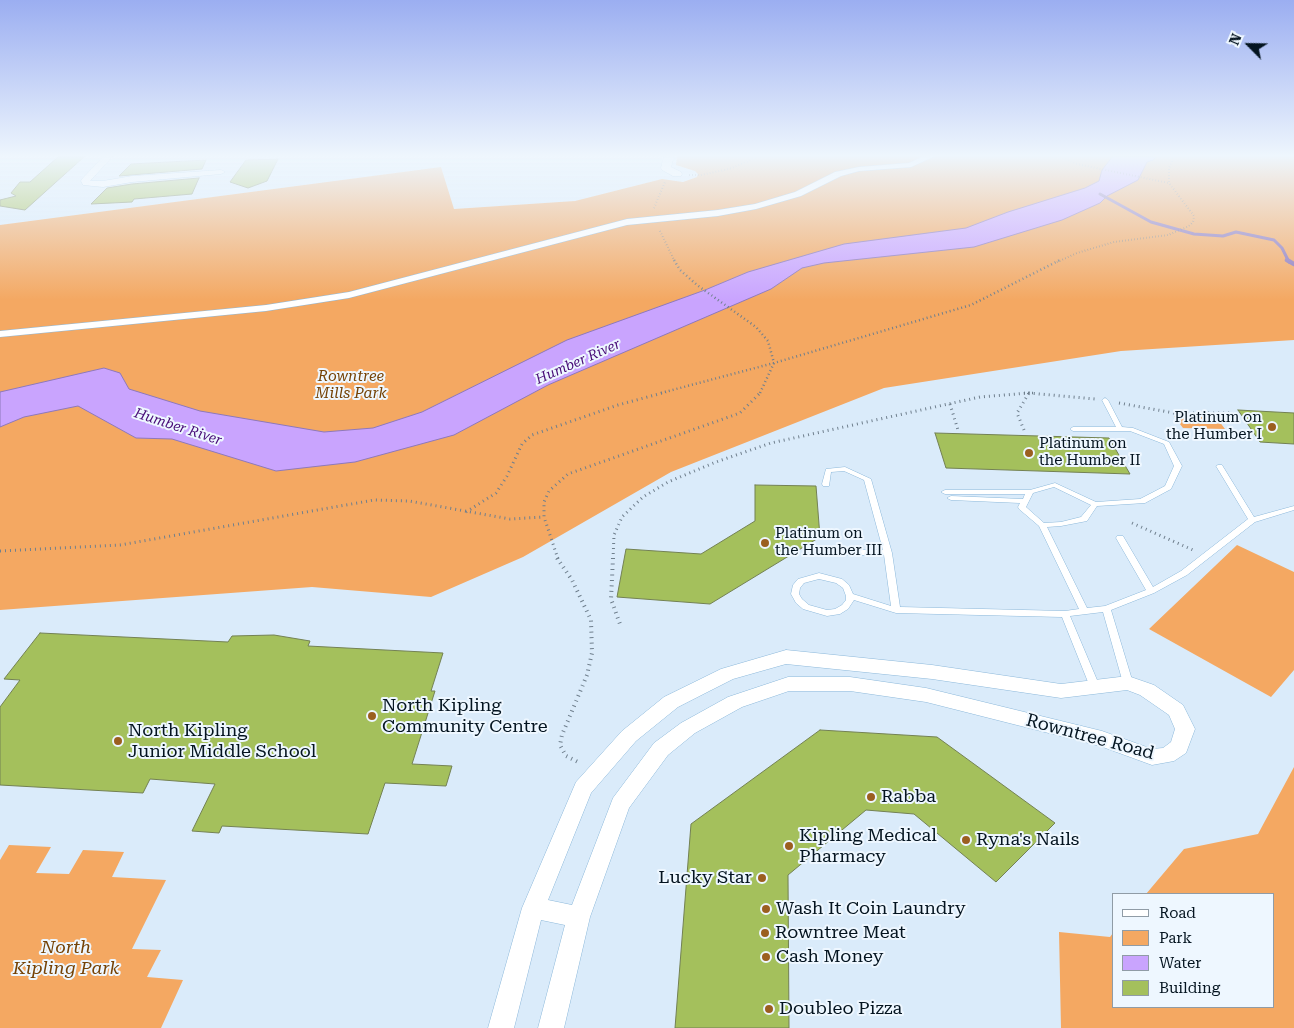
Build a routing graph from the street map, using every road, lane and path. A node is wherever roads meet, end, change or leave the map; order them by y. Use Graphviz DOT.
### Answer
graph roads {
  1 [pos="656,204"];
  2 [pos="763,204"];
  3 [pos="1185,204"];
  4 [pos="654,210"];
  5 [pos="659,228"];
  6 [pos="0,334"];
  7 [pos="774,364"];
  8 [pos="1029,393"];
  9 [pos="1105,400"];
  10 [pos="950,404"];
  11 [pos="1230,413"];
  12 [pos="1120,429"];
  13 [pos="958,430"];
  14 [pos="1024,430"];
  15 [pos="1072,430"];
  16 [pos="1220,466"];
  17 [pos="826,484"];
  18 [pos="945,492"];
  19 [pos="1030,492"];
  20 [pos="951,498"];
  21 [pos="1026,501"];
  22 [pos="1095,504"];
  23 [pos="1294,508"];
  24 [pos="466,512"];
  25 [pos="544,517"];
  26 [pos="1252,520"];
  27 [pos="1132,523"];
  28 [pos="1042,524"];
  29 [pos="1120,538"];
  30 [pos="0,551"];
  31 [pos="832,552"];
  32 [pos="888,553"];
  33 [pos="1206,556"];
  34 [pos="1151,591"];
  35 [pos="850,596"];
  36 [pos="1106,609"];
  37 [pos="896,610"];
  38 [pos="1085,612"];
  39 [pos="1065,614"];
  40 [pos="621,627"];
  41 [pos="1128,683"];
  42 [pos="1095,687"];
  43 [pos="566,756"];
  44 [pos="533,908"];
  45 [pos="579,918"];
  46 [pos="501,1028"];
  47 [pos="551,1028"];
  1 -- 4 [label="path"];
  2 -- 6 [label="street"];
  3 -- 7 [label="path"];
  5 -- 7 [label="path"];
  7 -- 24 [label="path"];
  7 -- 25 [label="path"];
  8 -- 9 [label="path"];
  8 -- 10 [label="path"];
  8 -- 14 [label="path"];
  9 -- 11 [label="path"];
  9 -- 12 [label="lane"];
  10 -- 13 [label="path"];
  10 -- 40 [label="path"];
  12 -- 15 [label="lane"];
  12 -- 22 [label="lane"];
  16 -- 26 [label="lane"];
  17 -- 32 [label="lane"];
  18 -- 19 [label="lane"];
  19 -- 21 [label="lane"];
  19 -- 22 [label="lane"];
  20 -- 21 [label="lane"];
  21 -- 28 [label="lane"];
  22 -- 28 [label="lane"];
  23 -- 26 [label="lane"];
  24 -- 25 [label="path"];
  24 -- 30 [label="path"];
  25 -- 43 [label="path"];
  26 -- 33 [label="lane"];
  27 -- 33 [label="path"];
  28 -- 38 [label="lane"];
  29 -- 34 [label="lane"];
  31 -- 32 [label="lane"];
  32 -- 37 [label="lane"];
  33 -- 34 [label="lane"];
  34 -- 36 [label="lane"];
  35 -- 35 [label="lane"];
  35 -- 37 [label="lane"];
  36 -- 38 [label="lane"];
  36 -- 41 [label="lane"];
  37 -- 39 [label="lane"];
  38 -- 39 [label="lane"];
  39 -- 42 [label="lane"];
  41 -- 42 [label="street, Rowntree Road"];
  41 -- 45 [label="street, Rowntree Road"];
  42 -- 44 [label="street, Rowntree Road"];
  44 -- 45 [label="street"];
  44 -- 46 [label="street, Rowntree Road"];
  45 -- 47 [label="street, Rowntree Road"];
}
